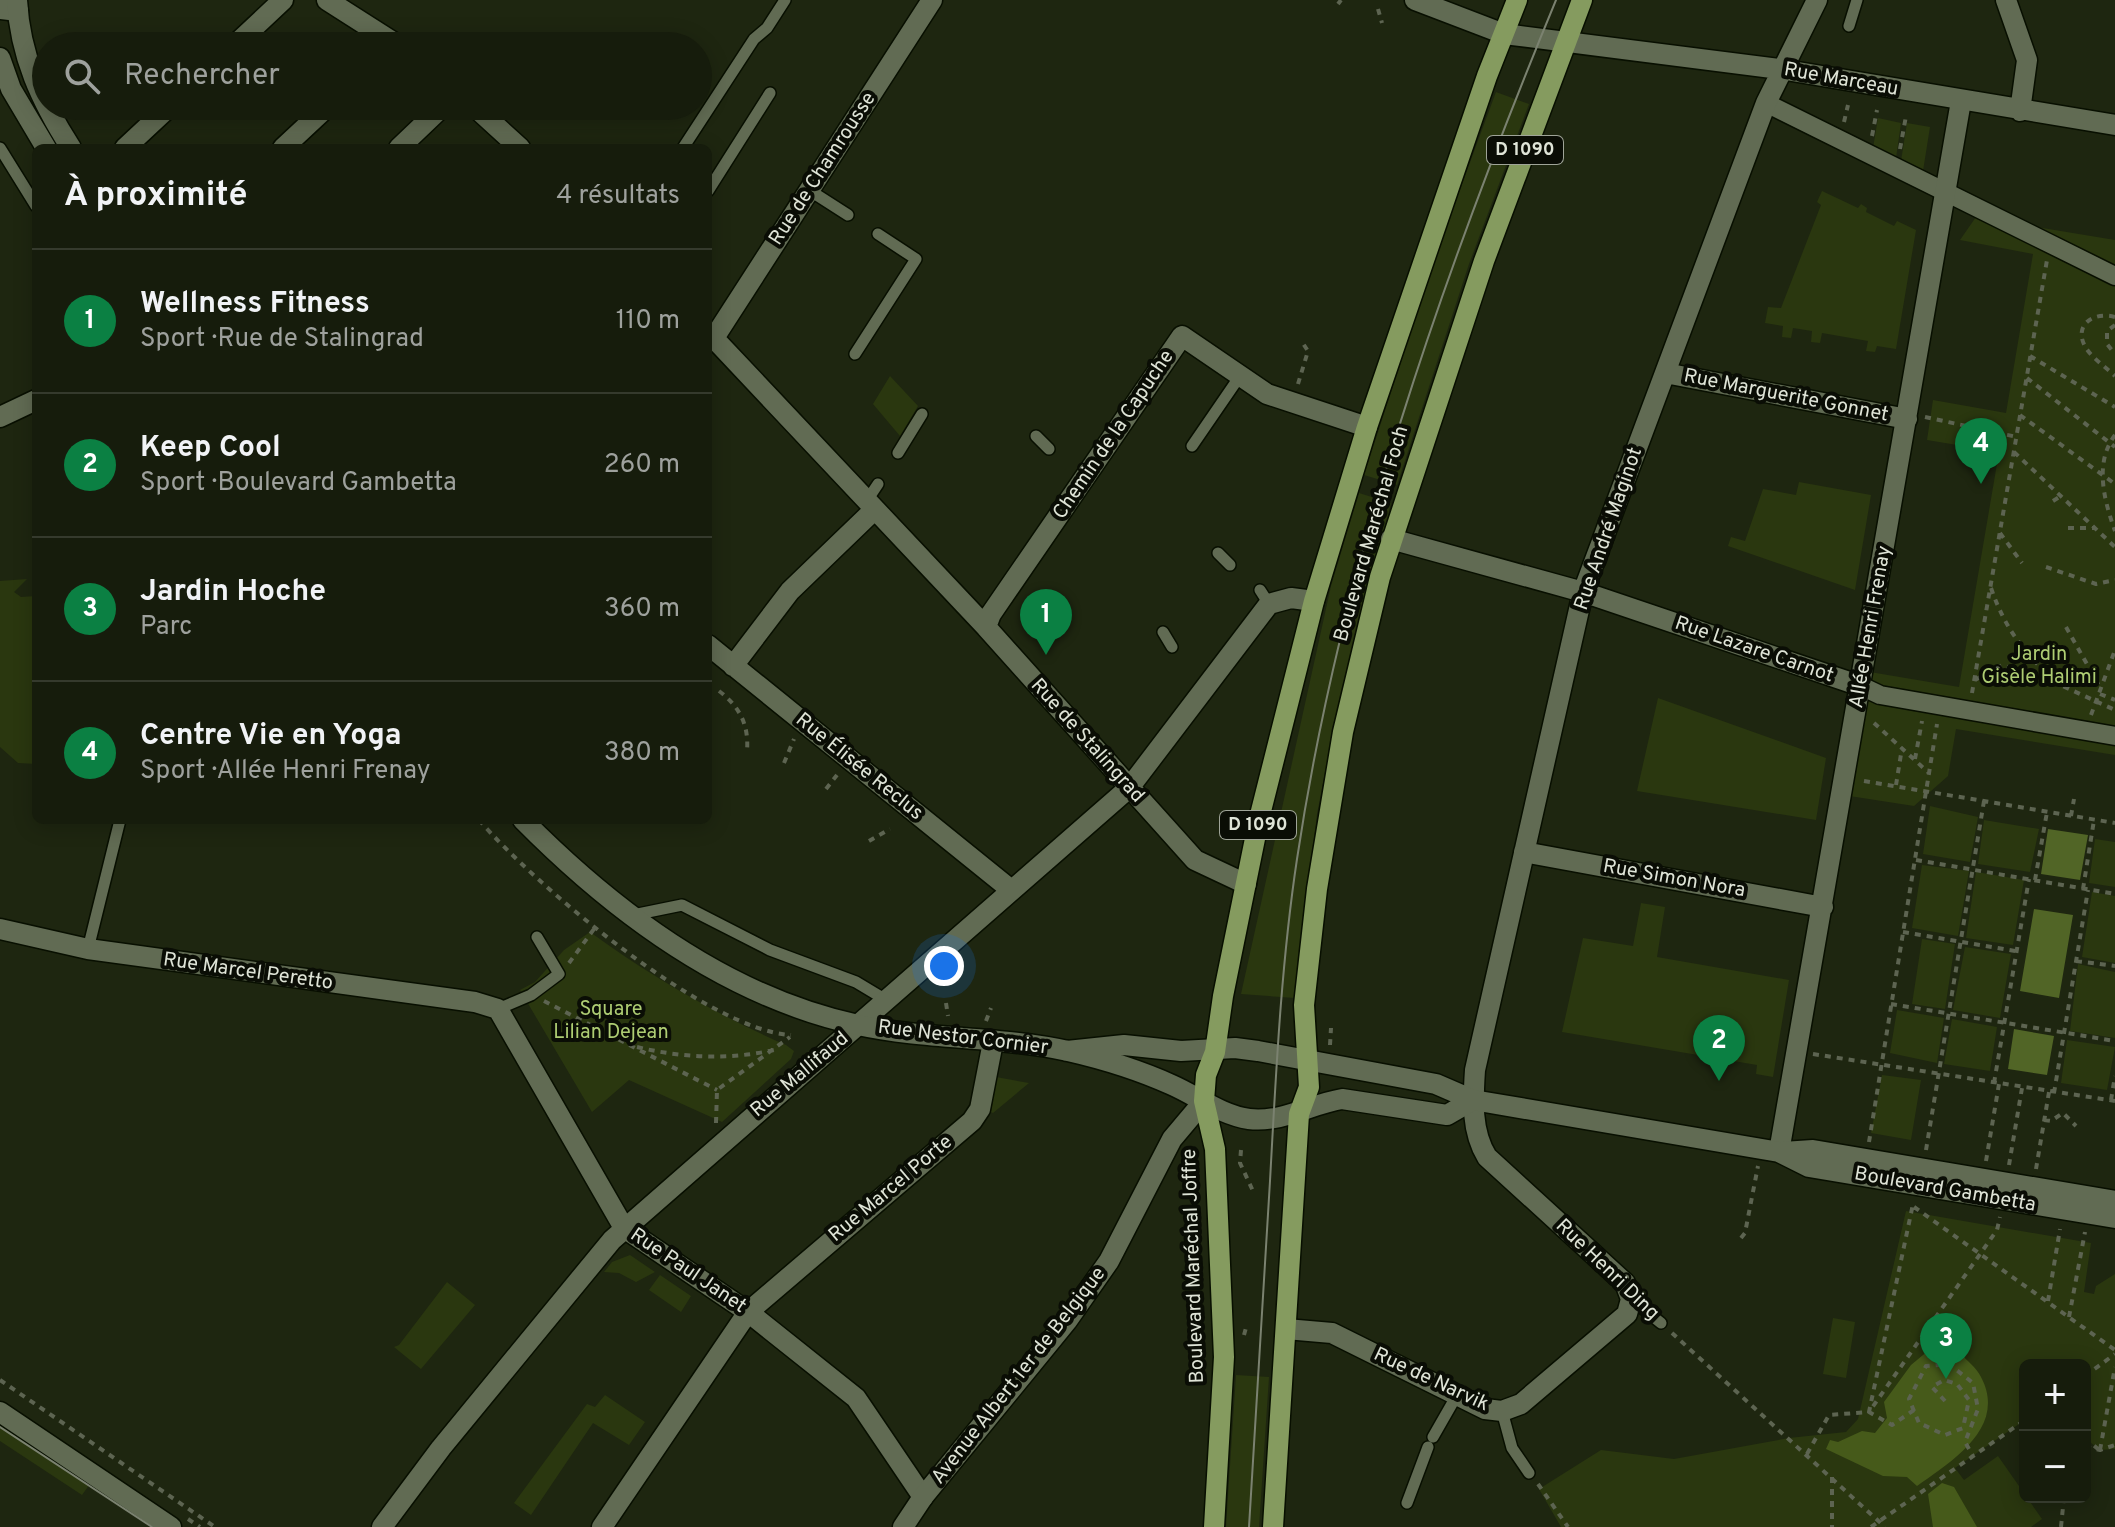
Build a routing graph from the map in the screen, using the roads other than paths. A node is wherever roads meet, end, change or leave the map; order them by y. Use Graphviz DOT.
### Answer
graph roads {
  1 [pos="283,0"];
  2 [pos="327,0"];
  3 [pos="785,0"];
  4 [pos="932,0"];
  5 [pos="1415,0"];
  6 [pos="1517,0"];
  7 [pos="1582,0"];
  8 [pos="1817,0"];
  9 [pos="1857,0"];
  10 [pos="2006,0"];
  11 [pos="12,7"];
  12 [pos="1849,26"];
  13 [pos="249,32"];
  14 [pos="375,32"];
  15 [pos="1504,34"];
  16 [pos="1566,40"];
  17 [pos="0,58"];
  18 [pos="1780,69"];
  19 [pos="32,76"];
  20 [pos="770,93"];
  21 [pos="1961,101"];
  22 [pos="712,103"];
  23 [pos="1766,103"];
  24 [pos="2020,111"];
  25 [pos="54,120"];
  26 [pos="155,120"];
  27 [pos="313,120"];
  28 [pos="428,120"];
  29 [pos="489,120"];
  30 [pos="701,120"];
  31 [pos="2115,125"];
  32 [pos="44,144"];
  33 [pos="68,144"];
  34 [pos="129,144"];
  35 [pos="287,144"];
  36 [pos="403,144"];
  37 [pos="516,144"];
  38 [pos="686,144"];
  39 [pos="0,148"];
  40 [pos="712,185"];
  41 [pos="809,190"];
  42 [pos="1945,192"];
  43 [pos="32,200"];
  44 [pos="848,215"];
  45 [pos="878,234"];
  46 [pos="2115,276"];
  47 [pos="712,334"];
  48 [pos="712,336"];
  49 [pos="855,354"];
  50 [pos="1665,373"];
  51 [pos="1240,376"];
  52 [pos="32,402"];
  53 [pos="922,414"];
  54 [pos="1907,416"];
  55 [pos="0,417"];
  56 [pos="1367,427"];
  57 [pos="1036,436"];
  58 [pos="1192,446"];
  59 [pos="1049,449"];
  60 [pos="898,453"];
  61 [pos="878,484"];
  62 [pos="869,507"];
  63 [pos="1391,539"];
  64 [pos="1218,553"];
  65 [pos="1230,565"];
  66 [pos="1583,592"];
  67 [pos="1314,601"];
  68 [pos="986,627"];
  69 [pos="1163,632"];
  70 [pos="1172,647"];
  71 [pos="712,648"];
  72 [pos="733,666"];
  73 [pos="1861,686"];
  74 [pos="2115,736"];
  75 [pos="1129,788"];
  76 [pos="119,824"];
  77 [pos="527,824"];
  78 [pos="1524,852"];
  79 [pos="1246,884"];
  80 [pos="1010,889"];
  81 [pos="1823,907"];
  82 [pos="630,916"];
  83 [pos="0,929"];
  84 [pos="537,937"];
  85 [pos="88,949"];
  86 [pos="886,1000"];
  87 [pos="498,1009"];
  88 [pos="859,1026"];
  89 [pos="993,1042"];
  90 [pos="1067,1051"];
  91 [pos="1215,1052"];
  92 [pos="1305,1061"];
  93 [pos="1473,1100"];
  94 [pos="1204,1101"];
  95 [pos="1299,1114"];
  96 [pos="1779,1152"];
  97 [pos="2115,1201"];
  98 [pos="2115,1218"];
  99 [pos="624,1228"];
  100 [pos="1631,1299"];
  101 [pos="748,1312"];
  102 [pos="1661,1323"];
  103 [pos="1286,1329"];
  104 [pos="1457,1395"];
  105 [pos="1502,1411"];
  106 [pos="0,1412"];
  107 [pos="1529,1473"];
  108 [pos="923,1497"];
  109 [pos="1407,1503"];
  110 [pos="171,1527"];
  111 [pos="382,1527"];
  112 [pos="602,1527"];
  113 [pos="903,1527"];
  114 [pos="1214,1527"];
  115 [pos="1273,1527"];
  1 -- 13 [label="street"];
  2 -- 14 [label="street"];
  3 -- 22 [label="lane"];
  4 -- 41 [label="street, Rue de Chamrousse"];
  5 -- 15 [label="street"];
  6 -- 15 [label="main road, Boulevard Maréchal Foch / D 1090"];
  7 -- 16 [label="main road, Boulevard Maréchal Foch / D 1090"];
  8 -- 18 [label="street, Rue André Maginot"];
  9 -- 12 [label="lane"];
  10 -- 24 [label="street"];
  11 -- 19 [label="street"];
  15 -- 16 [label="street"];
  15 -- 56 [label="main road, Boulevard Maréchal Foch / D 1090"];
  16 -- 18 [label="street, Rue Marceau"];
  16 -- 63 [label="main road, Boulevard Maréchal Foch / D 1090"];
  17 -- 32 [label="street"];
  18 -- 21 [label="street, Rue Marceau"];
  18 -- 23 [label="street, Rue André Maginot"];
  20 -- 40 [label="lane"];
  21 -- 24 [label="street, Rue Marceau"];
  21 -- 42 [label="street, Allée Henri Frenay"];
  23 -- 42 [label="street, Rue Marceau"];
  23 -- 50 [label="street, Rue André Maginot"];
  24 -- 31 [label="street, Rue Marceau"];
  25 -- 33 [label="street"];
  26 -- 34 [label="street"];
  27 -- 35 [label="street"];
  28 -- 36 [label="street"];
  29 -- 37 [label="street"];
  30 -- 38 [label="lane"];
  39 -- 43 [label="lane"];
  41 -- 44 [label="lane"];
  41 -- 47 [label="street, Rue de Chamrousse"];
  42 -- 46 [label="street, Rue Marceau"];
  42 -- 54 [label="street, Allée Henri Frenay"];
  45 -- 49 [label="lane"];
  48 -- 62 [label="street, Rue de Stalingrad"];
  50 -- 54 [label="street, Rue Marguerite Gonnet"];
  50 -- 66 [label="street, Rue André Maginot"];
  51 -- 56 [label="street, Chemin de la Capuche"];
  51 -- 58 [label="lane"];
  51 -- 68 [label="street, Chemin de la Capuche"];
  52 -- 55 [label="street"];
  53 -- 60 [label="lane"];
  54 -- 73 [label="street, Allée Henri Frenay"];
  56 -- 67 [label="main road, Boulevard Maréchal Foch / D 1090"];
  57 -- 59 [label="lane"];
  61 -- 62 [label="lane"];
  62 -- 68 [label="street, Rue de Stalingrad"];
  62 -- 72 [label="street"];
  63 -- 66 [label="street, Rue Lazare Carnot"];
  63 -- 92 [label="main road, Boulevard Maréchal Foch / D 1090"];
  64 -- 65 [label="lane"];
  66 -- 73 [label="street, Rue Lazare Carnot"];
  66 -- 78 [label="street, Rue André Maginot"];
  67 -- 75 [label="street, Rue Mallifaud"];
  67 -- 79 [label="main road, Boulevard Maréchal Foch / D 1090"];
  68 -- 75 [label="street, Rue de Stalingrad"];
  69 -- 70 [label="lane"];
  71 -- 72 [label="street, Rue Élisée Reclus"];
  72 -- 80 [label="street, Rue Élisée Reclus"];
  73 -- 74 [label="street, Rue Lazare Carnot"];
  73 -- 81 [label="street, Allée Henri Frenay"];
  75 -- 79 [label="street, Rue de Stalingrad"];
  75 -- 80 [label="street, Rue Mallifaud"];
  76 -- 85 [label="lane"];
  77 -- 82 [label="street, Rue Nestor Cornier"];
  78 -- 81 [label="street, Rue Simon Nora"];
  78 -- 93 [label="street, Rue André Maginot"];
  79 -- 91 [label="main road, Boulevard Maréchal Foch / D 1090"];
  80 -- 86 [label="street, Rue Mallifaud"];
  81 -- 96 [label="street, Allée Henri Frenay"];
  82 -- 86 [label="lane"];
  82 -- 88 [label="street, Rue Nestor Cornier"];
  83 -- 85 [label="street, Rue Marcel Peretto"];
  84 -- 87 [label="lane"];
  85 -- 87 [label="street, Rue Marcel Peretto"];
  86 -- 88 [label="street, Rue Mallifaud"];
  87 -- 99 [label="street, Rue Paul Janet"];
  88 -- 89 [label="street, Rue Nestor Cornier"];
  88 -- 99 [label="street, Rue Mallifaud"];
  89 -- 90 [label="street, Rue Nestor Cornier"];
  89 -- 101 [label="street, Rue Marcel Porte"];
  90 -- 91 [label="street, Rue Nestor Cornier"];
  90 -- 94 [label="street, Rue Nestor Cornier"];
  91 -- 92 [label="street, Rue Nestor Cornier"];
  91 -- 94 [label="main road, D 1090"];
  92 -- 93 [label="street, Boulevard Gambetta"];
  92 -- 95 [label="main road, D 1090"];
  93 -- 95 [label="street"];
  93 -- 96 [label="street, Boulevard Gambetta"];
  93 -- 100 [label="street, Rue Henri Ding"];
  94 -- 95 [label="street, Rue Nestor Cornier"];
  94 -- 108 [label="street, Avenue Albert 1er de Belgique"];
  94 -- 114 [label="main road, Boulevard Maréchal Joffre / D 1090"];
  95 -- 103 [label="main road, D 1090"];
  96 -- 97 [label="street, Boulevard Gambetta"];
  96 -- 98 [label="street, Boulevard Gambetta"];
  99 -- 101 [label="street, Rue Paul Janet"];
  99 -- 111 [label="street, Rue Mallifaud"];
  100 -- 102 [label="lane, Rue Henri Ding"];
  100 -- 105 [label="street, Rue de Narvik"];
  101 -- 108 [label="street, Rue Paul Janet"];
  101 -- 112 [label="street, Rue Marcel Porte"];
  103 -- 104 [label="street, Rue de Narvik"];
  103 -- 115 [label="main road, D 1090"];
  104 -- 105 [label="street, Rue de Narvik"];
  104 -- 109 [label="lane"];
  105 -- 107 [label="lane"];
  106 -- 110 [label="street"];
  108 -- 113 [label="street, Avenue Albert 1er de Belgique"];
}
